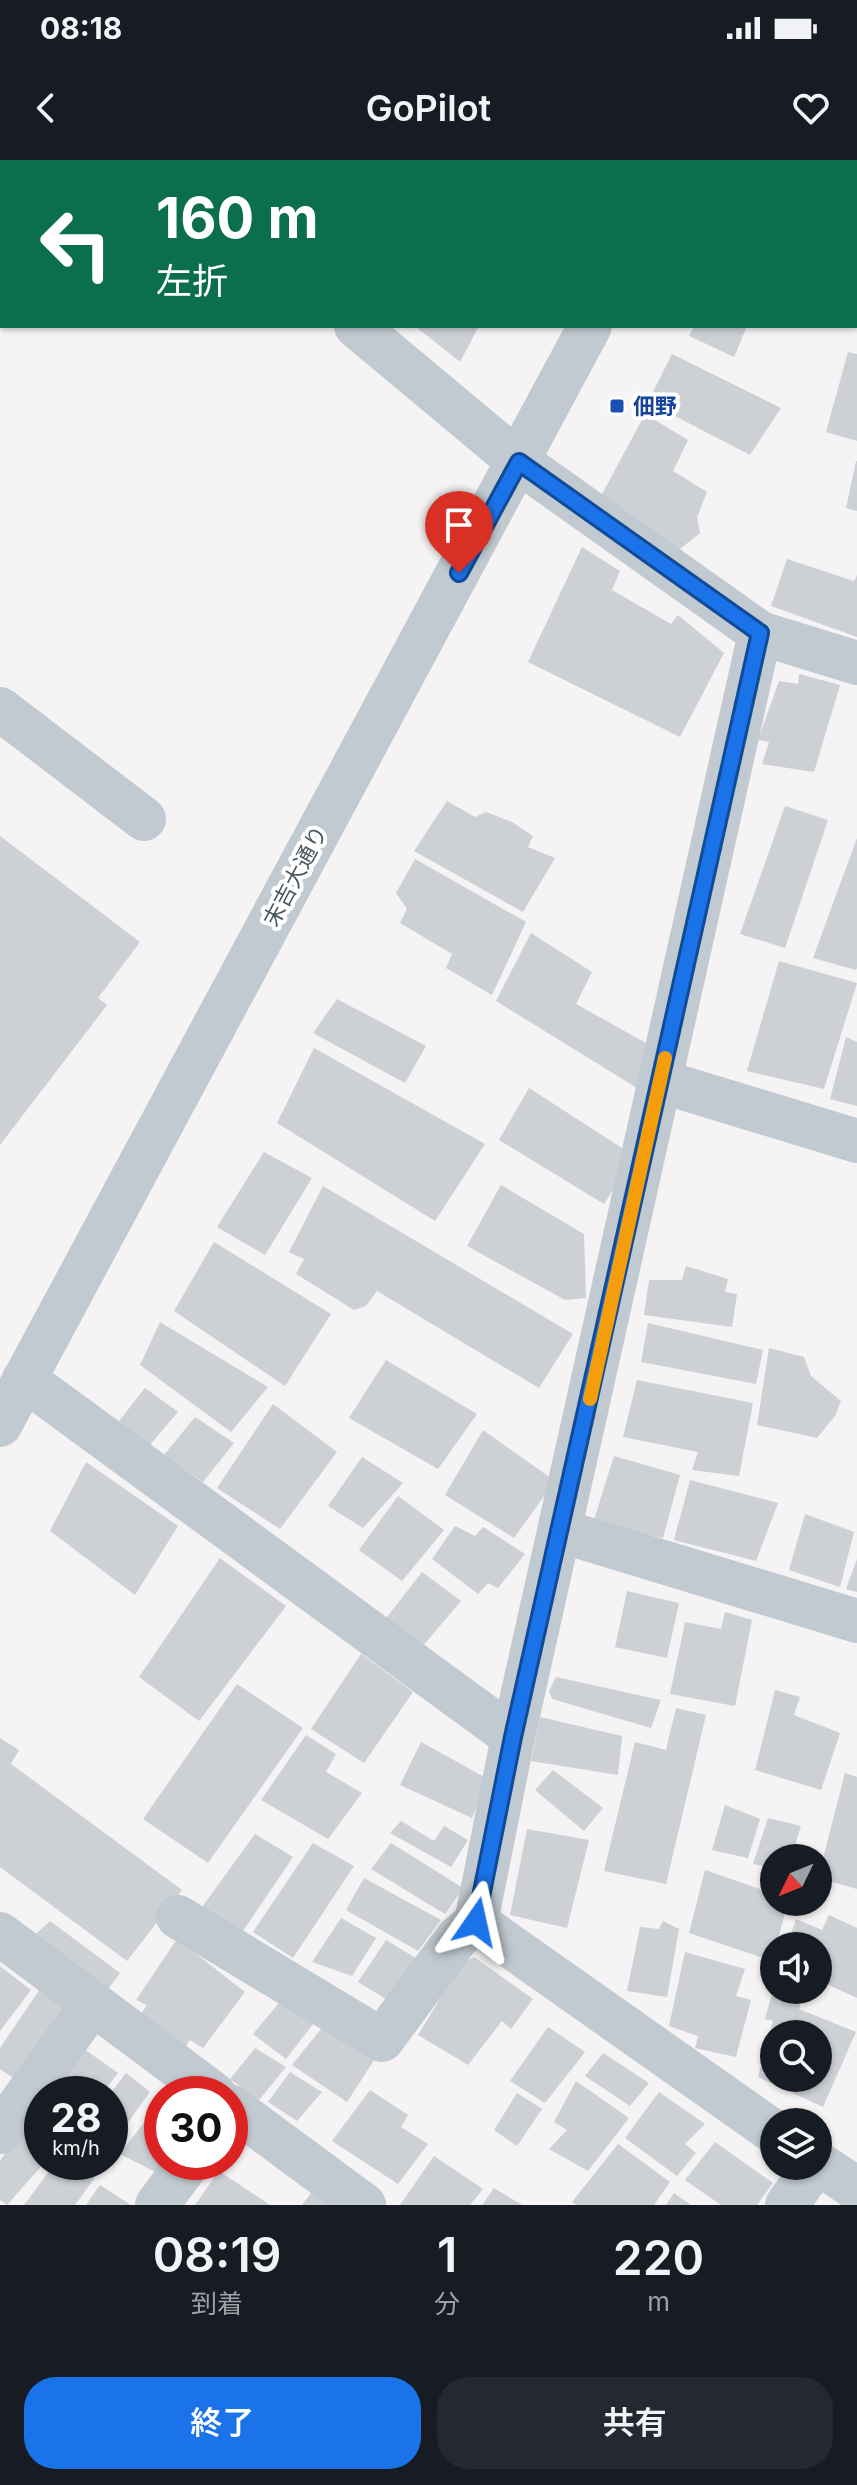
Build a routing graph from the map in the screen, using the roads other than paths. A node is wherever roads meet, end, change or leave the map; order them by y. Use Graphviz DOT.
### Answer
graph roads {
  1 [pos="358,328"];
  2 [pos="589,328"];
  3 [pos="519,462"];
  4 [pos="760,633"];
  5 [pos="857,663"];
  6 [pos="0,709"];
  7 [pos="144,819"];
  8 [pos="660,1081"];
  9 [pos="857,1141"];
  10 [pos="24,1379"];
  11 [pos="0,1425"];
  12 [pos="561,1531"];
  13 [pos="857,1621"];
  14 [pos="513,1737"];
  15 [pos="178,1917"];
  16 [pos="476,1922"];
  17 [pos="0,1934"];
  18 [pos="93,2003"];
  19 [pos="190,2076"];
  20 [pos="248,2119"];
  21 [pos="760,2122"];
  22 [pos="0,2132"];
  23 [pos="832,2174"];
  24 [pos="176,2180"];
  25 [pos="805,2180"];
  26 [pos="857,2189"];
  27 [pos="157,2205"];
  28 [pos="364,2205"];
  29 [pos="787,2205"];
  1 -- 3 [label="street"];
  2 -- 3 [label="street, 末吉大通り"];
  3 -- 4 [label="street"];
  3 -- 10 [label="street, 末吉大通り"];
  4 -- 5 [label="street"];
  4 -- 8 [label="street"];
  6 -- 7 [label="street"];
  8 -- 9 [label="street"];
  8 -- 12 [label="street"];
  10 -- 11 [label="street, 末吉大通り"];
  10 -- 14 [label="street"];
  12 -- 13 [label="street"];
  12 -- 14 [label="street"];
  14 -- 16 [label="street"];
  15 -- 16 [label="street"];
  16 -- 21 [label="street"];
  17 -- 18 [label="street"];
  18 -- 19 [label="street"];
  18 -- 22 [label="street"];
  20 -- 28 [label="street"];
  23 -- 26 [label="street"];
  24 -- 27 [label="street"];
  25 -- 29 [label="street"];
}
